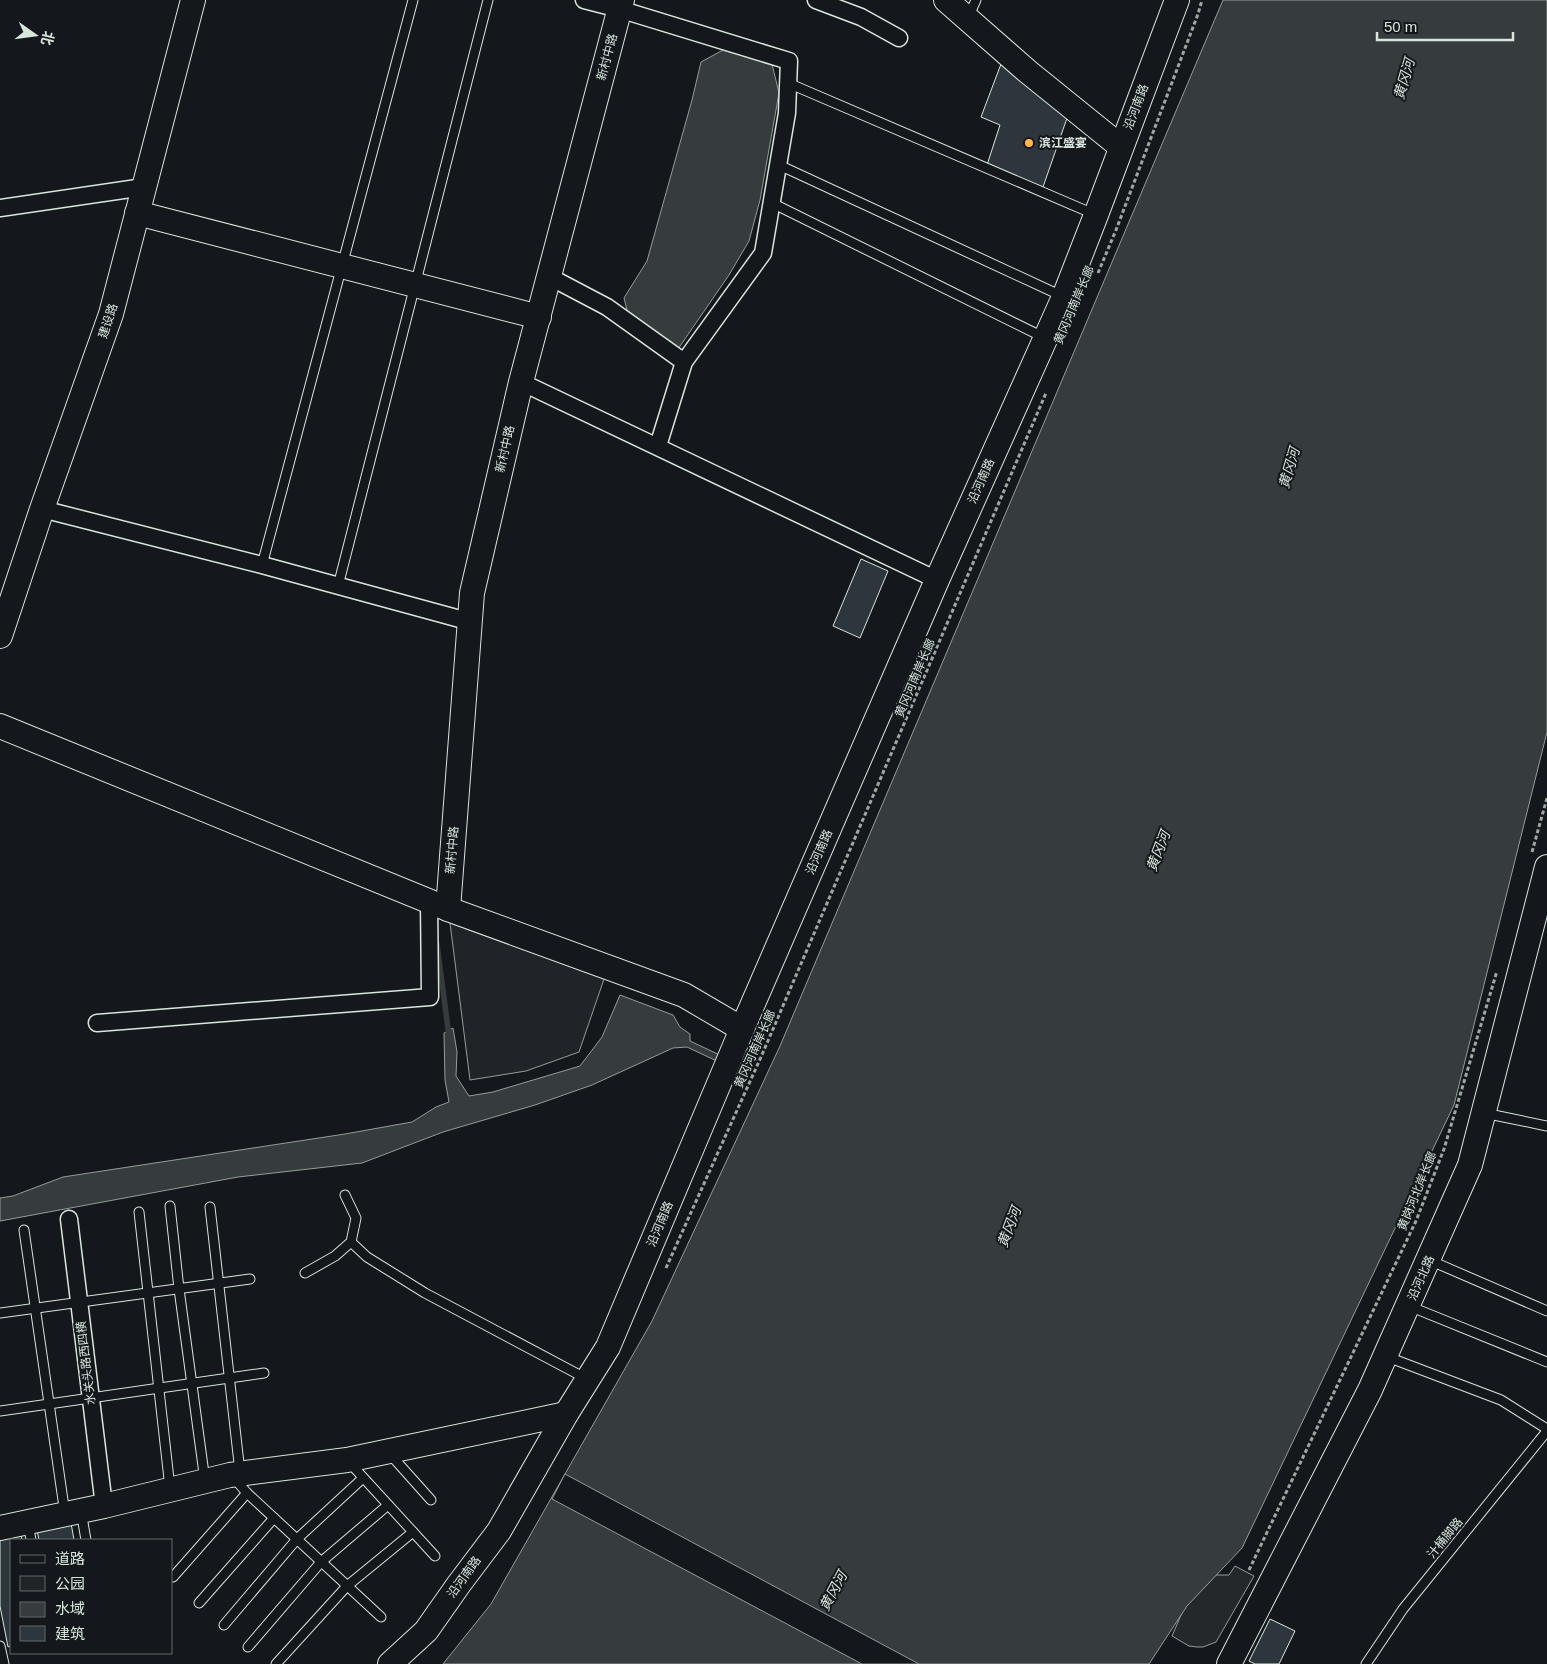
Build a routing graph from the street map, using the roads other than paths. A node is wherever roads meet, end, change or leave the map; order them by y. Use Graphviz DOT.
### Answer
graph roads {
  1 [pos="193,0"];
  2 [pos="413,0"];
  3 [pos="488,0"];
  4 [pos="584,0"];
  5 [pos="816,0"];
  6 [pos="946,0"];
  7 [pos="1177,0"];
  8 [pos="621,4"];
  9 [pos="972,10"];
  10 [pos="899,38"];
  11 [pos="788,83"];
  12 [pos="1121,147"];
  13 [pos="778,165"];
  14 [pos="144,187"];
  15 [pos="772,203"];
  16 [pos="0,208"];
  17 [pos="137,214"];
  18 [pos="1096,215"];
  19 [pos="342,266"];
  20 [pos="550,277"];
  21 [pos="414,286"];
  22 [pos="1064,297"];
  23 [pos="539,317"];
  24 [pos="1045,338"];
  25 [pos="684,362"];
  26 [pos="521,382"];
  27 [pos="658,446"];
  28 [pos="42,509"];
  29 [pos="262,565"];
  30 [pos="937,580"];
  31 [pos="338,586"];
  32 [pos="470,622"];
  33 [pos="0,636"];
  34 [pos="0,726"];
  35 [pos="1538,863"];
  36 [pos="438,905"];
  37 [pos="97,1023"];
  38 [pos="742,1029"];
  39 [pos="1484,1113"];
  40 [pos="1547,1126"];
  41 [pos="345,1195"];
  42 [pos="170,1206"];
  43 [pos="210,1207"];
  44 [pos="140,1212"];
  45 [pos="69,1219"];
  46 [pos="24,1230"];
  47 [pos="351,1242"];
  48 [pos="1429,1260"];
  49 [pos="305,1273"];
  50 [pos="250,1279"];
  51 [pos="219,1283"];
  52 [pos="179,1289"];
  53 [pos="149,1293"];
  54 [pos="79,1303"];
  55 [pos="1408,1306"];
  56 [pos="35,1308"];
  57 [pos="1547,1311"];
  58 [pos="0,1313"];
  59 [pos="1385,1356"];
  60 [pos="1547,1362"];
  61 [pos="264,1373"];
  62 [pos="229,1378"];
  63 [pos="588,1379"];
  64 [pos="192,1384"];
  65 [pos="159,1388"];
  66 [pos="90,1398"];
  67 [pos="49,1404"];
  68 [pos="0,1411"];
  69 [pos="566,1414"];
  70 [pos="1547,1430"];
  71 [pos="387,1451"];
  72 [pos="347,1460"];
  73 [pos="364,1478"];
  74 [pos="239,1480"];
  75 [pos="204,1481"];
  76 [pos="170,1490"];
  77 [pos="431,1500"];
  78 [pos="388,1505"];
  79 [pos="104,1506"];
  80 [pos="73,1513"];
  81 [pos="274,1518"];
  82 [pos="0,1528"];
  83 [pos="30,1531"];
  84 [pos="413,1532"];
  85 [pos="86,1539"];
  86 [pos="297,1539"];
  87 [pos="435,1556"];
  88 [pos="321,1562"];
  89 [pos="173,1577"];
  90 [pos="347,1586"];
  91 [pos="199,1603"];
  92 [pos="381,1617"];
  93 [pos="224,1625"];
  94 [pos="248,1647"];
  95 [pos="0,1651"];
  96 [pos="4,1664"];
  97 [pos="276,1664"];
  98 [pos="390,1664"];
  99 [pos="1229,1664"];
  100 [pos="1366,1664"];
  1 -- 14 [label="street, 建设路"];
  2 -- 19 [label="lane"];
  3 -- 21 [label="lane"];
  4 -- 8 [label="street"];
  5 -- 10 [label="street"];
  6 -- 9 [label="street"];
  7 -- 12 [label="street, 沿河南路"];
  8 -- 11 [label="street"];
  8 -- 20 [label="street, 新村中路"];
  9 -- 12 [label="street"];
  11 -- 13 [label="street"];
  11 -- 18 [label="lane"];
  12 -- 18 [label="street, 沿河南路"];
  13 -- 15 [label="street"];
  13 -- 22 [label="lane"];
  14 -- 16 [label="street"];
  14 -- 17 [label="street, 建设路"];
  15 -- 24 [label="lane"];
  15 -- 25 [label="street"];
  17 -- 19 [label="street"];
  17 -- 28 [label="street, 建设路"];
  18 -- 22 [label="street, 沿河南路"];
  19 -- 21 [label="street"];
  19 -- 29 [label="lane"];
  20 -- 23 [label="street, 新村中路"];
  20 -- 25 [label="street"];
  21 -- 23 [label="street"];
  21 -- 31 [label="lane"];
  22 -- 24 [label="street, 沿河南路"];
  23 -- 26 [label="street, 新村中路"];
  24 -- 30 [label="street, 沿河南路"];
  25 -- 27 [label="street"];
  26 -- 27 [label="street"];
  26 -- 32 [label="street, 新村中路"];
  27 -- 30 [label="street"];
  28 -- 29 [label="street"];
  28 -- 33 [label="street, 建设路"];
  29 -- 31 [label="street"];
  30 -- 38 [label="street, 沿河南路"];
  31 -- 32 [label="street"];
  32 -- 36 [label="street, 新村中路"];
  34 -- 36 [label="street"];
  35 -- 39 [label="street, 沿河北路"];
  36 -- 37 [label="street"];
  36 -- 38 [label="street"];
  38 -- 63 [label="street, 沿河南路"];
  39 -- 40 [label="lane"];
  39 -- 48 [label="street, 沿河北路"];
  41 -- 47 [label="lane"];
  42 -- 52 [label="lane"];
  43 -- 51 [label="lane"];
  44 -- 53 [label="lane"];
  45 -- 54 [label="street, 水关头路西四横"];
  46 -- 56 [label="lane"];
  47 -- 49 [label="lane"];
  47 -- 63 [label="lane"];
  48 -- 55 [label="street, 沿河北路"];
  48 -- 57 [label="lane"];
  50 -- 51 [label="lane"];
  51 -- 52 [label="lane"];
  51 -- 62 [label="lane"];
  52 -- 53 [label="lane"];
  52 -- 64 [label="lane"];
  53 -- 54 [label="lane"];
  53 -- 65 [label="lane"];
  54 -- 56 [label="lane"];
  54 -- 66 [label="street, 水关头路西四横"];
  55 -- 59 [label="street, 沿河北路"];
  55 -- 60 [label="lane"];
  56 -- 58 [label="lane"];
  56 -- 67 [label="lane"];
  59 -- 70 [label="lane"];
  59 -- 99 [label="street, 沿河北路"];
  61 -- 62 [label="lane"];
  62 -- 64 [label="lane"];
  62 -- 74 [label="lane"];
  63 -- 69 [label="street, 沿河南路"];
  64 -- 65 [label="lane"];
  64 -- 75 [label="lane"];
  65 -- 66 [label="lane"];
  65 -- 76 [label="lane"];
  66 -- 67 [label="lane"];
  66 -- 79 [label="street, 水关头路西四横"];
  67 -- 68 [label="lane"];
  67 -- 80 [label="lane"];
  69 -- 71 [label="street"];
  69 -- 98 [label="street, 沿河南路"];
  70 -- 100 [label="lane, 汁桶脚路"];
  71 -- 72 [label="street"];
  71 -- 77 [label="lane"];
  72 -- 73 [label="lane"];
  72 -- 74 [label="street"];
  73 -- 78 [label="lane"];
  73 -- 86 [label="lane"];
  74 -- 75 [label="street"];
  74 -- 81 [label="lane"];
  74 -- 89 [label="lane"];
  75 -- 76 [label="street"];
  76 -- 79 [label="street"];
  78 -- 84 [label="lane"];
  78 -- 88 [label="lane"];
  79 -- 80 [label="street"];
  80 -- 83 [label="street"];
  80 -- 85 [label="lane"];
  81 -- 86 [label="lane"];
  81 -- 91 [label="lane"];
  82 -- 83 [label="street"];
  84 -- 87 [label="lane"];
  84 -- 90 [label="lane"];
  86 -- 88 [label="lane"];
  86 -- 93 [label="lane"];
  88 -- 90 [label="lane"];
  88 -- 94 [label="lane"];
  90 -- 92 [label="lane"];
  90 -- 97 [label="lane"];
  95 -- 96 [label="lane"];
}
